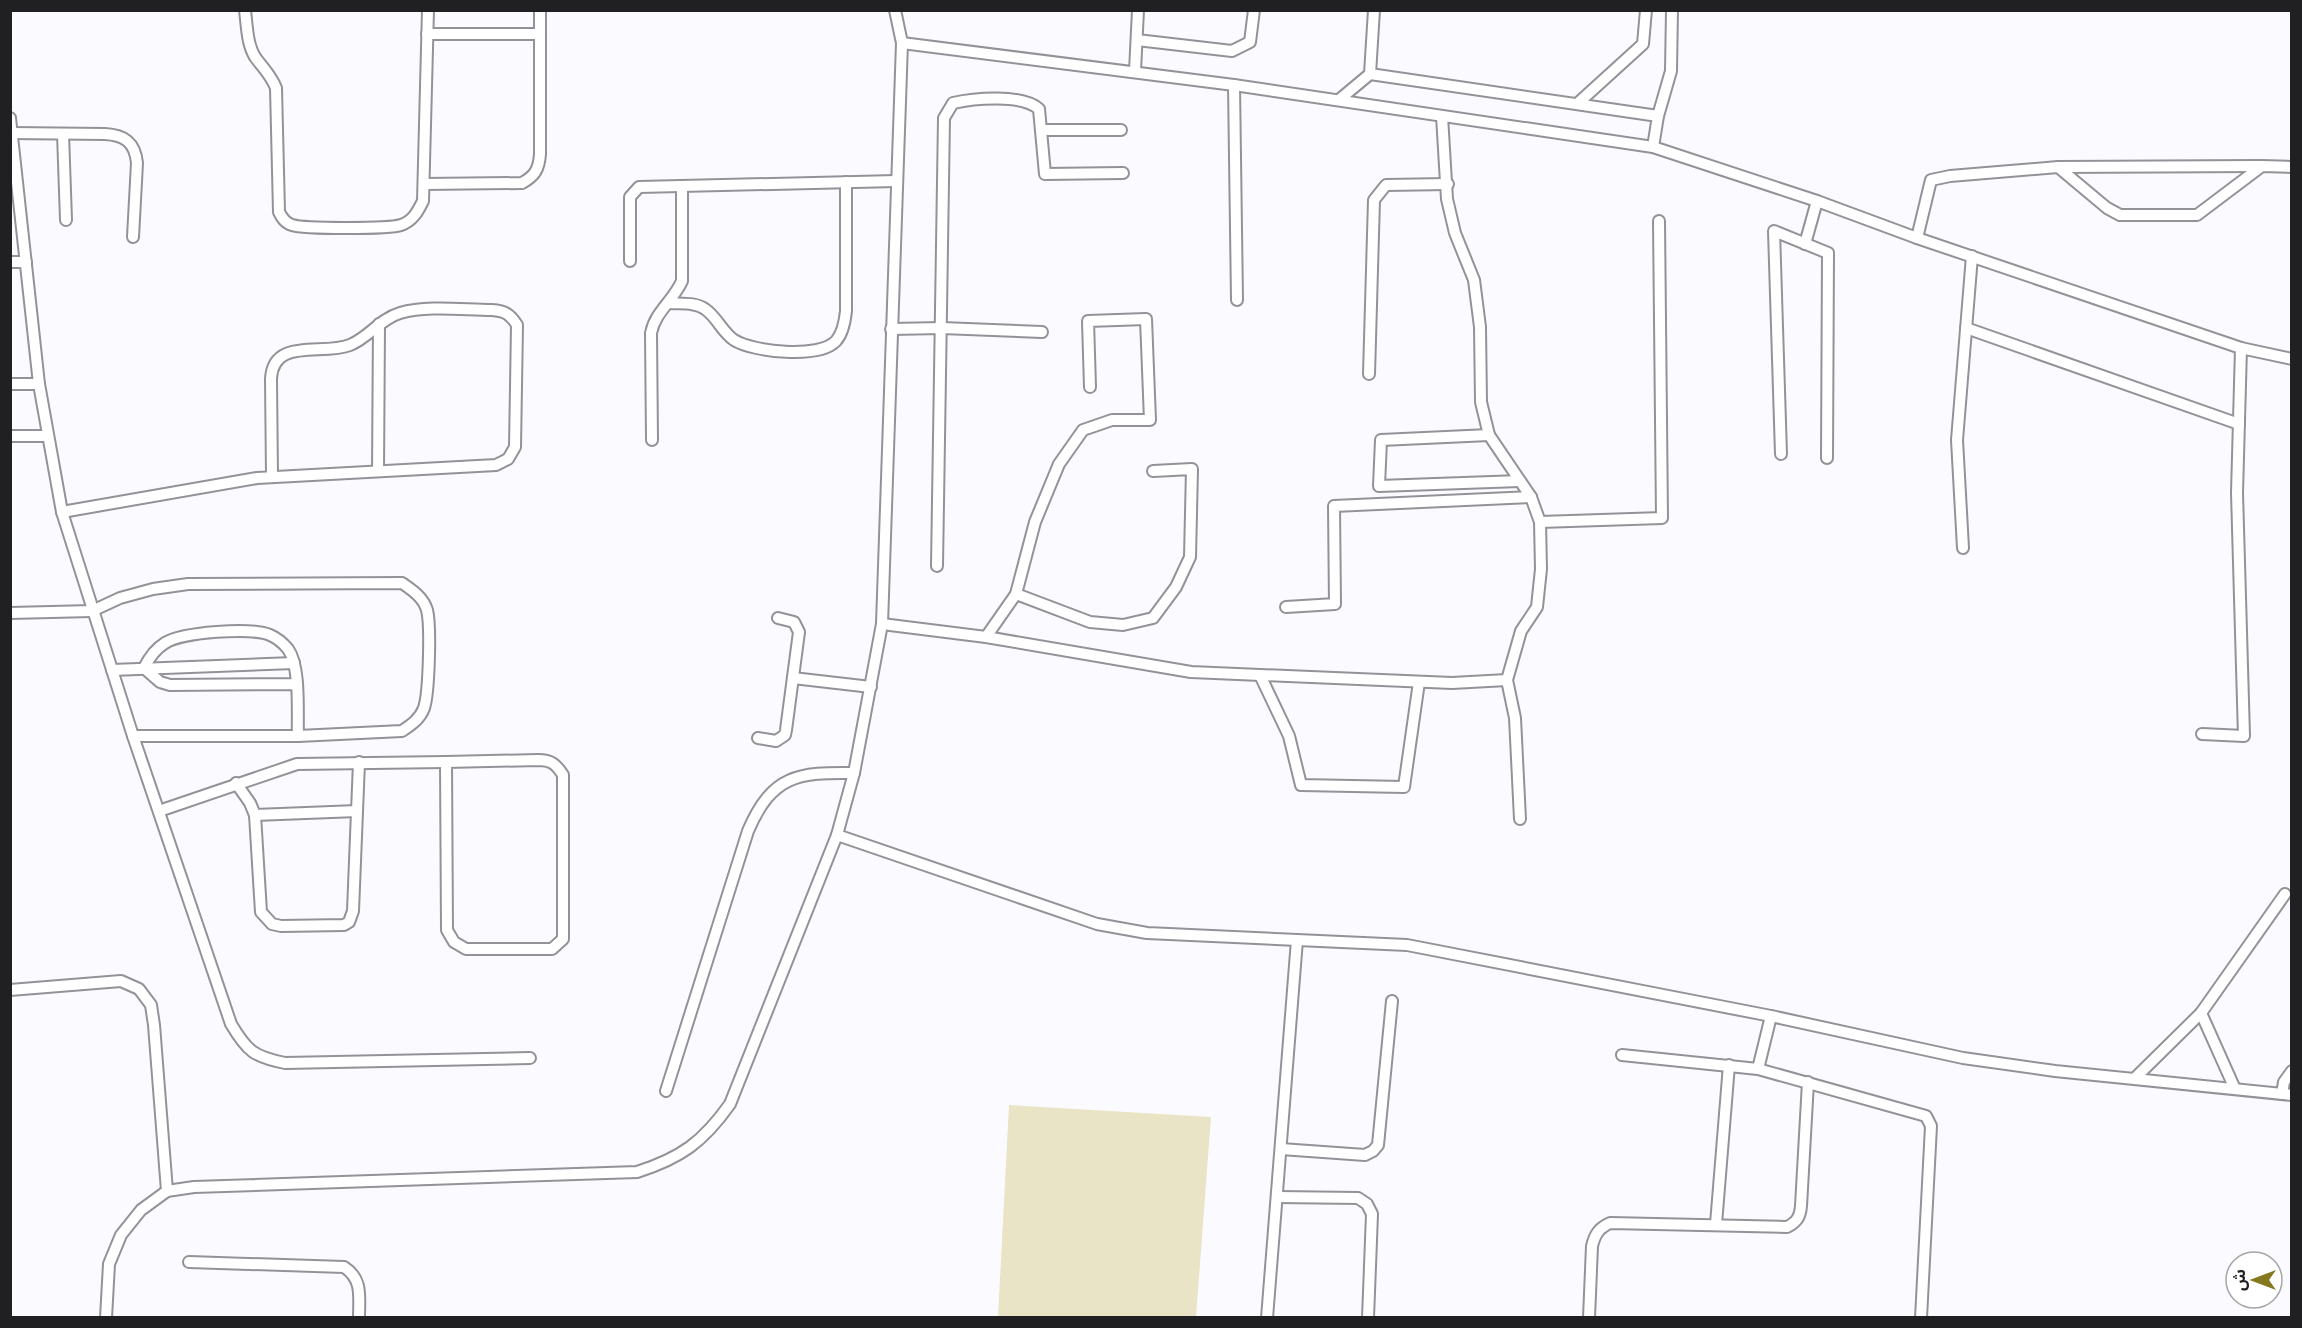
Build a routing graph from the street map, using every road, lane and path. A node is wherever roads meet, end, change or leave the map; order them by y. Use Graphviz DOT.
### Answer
graph roads {
  1 [pos="245,10"];
  2 [pos="428,10"];
  3 [pos="540,10"];
  4 [pos="895,10"];
  5 [pos="1138,10"];
  6 [pos="1254,10"];
  7 [pos="1374,10"];
  8 [pos="1646,10"];
  9 [pos="1672,10"];
  10 [pos="427,34"];
  11 [pos="540,34"];
  12 [pos="1137,40"];
  13 [pos="902,43"];
  14 [pos="1135,71"];
  15 [pos="1371,74"];
  16 [pos="1234,84"];
  17 [pos="1340,99"];
  18 [pos="1577,104"];
  19 [pos="1442,116"];
  20 [pos="1658,116"];
  21 [pos="10,118"];
  22 [pos="1041,130"];
  23 [pos="1121,130"];
  24 [pos="11,133"];
  25 [pos="63,134"];
  26 [pos="1653,147"];
  27 [pos="2262,166"];
  28 [pos="2292,166"];
  29 [pos="2058,167"];
  30 [pos="1123,173"];
  31 [pos="896,181"];
  32 [pos="846,182"];
  33 [pos="424,184"];
  34 [pos="1448,184"];
  35 [pos="682,186"];
  36 [pos="1817,201"];
  37 [pos="66,220"];
  38 [pos="1659,221"];
  39 [pos="133,237"];
  40 [pos="1917,238"];
  41 [pos="1805,244"];
  42 [pos="1972,256"];
  43 [pos="630,261"];
  44 [pos="10,262"];
  45 [pos="26,262"];
  46 [pos="1237,300"];
  47 [pos="669,303"];
  48 [pos="379,324"];
  49 [pos="942,328"];
  50 [pos="1966,328"];
  51 [pos="891,329"];
  52 [pos="1042,332"];
  53 [pos="2241,348"];
  54 [pos="2292,359"];
  55 [pos="1369,374"];
  56 [pos="10,384"];
  57 [pos="39,384"];
  58 [pos="1090,387"];
  59 [pos="2239,424"];
  60 [pos="1489,435"];
  61 [pos="10,436"];
  62 [pos="47,436"];
  63 [pos="652,440"];
  64 [pos="1781,454"];
  65 [pos="1827,458"];
  66 [pos="378,471"];
  67 [pos="1153,471"];
  68 [pos="272,477"];
  69 [pos="1520,481"];
  70 [pos="1531,497"];
  71 [pos="62,512"];
  72 [pos="1540,522"];
  73 [pos="1963,549"];
  74 [pos="937,566"];
  75 [pos="1016,594"];
  76 [pos="1286,608"];
  77 [pos="92,611"];
  78 [pos="10,613"];
  79 [pos="778,618"];
  80 [pos="882,624"];
  81 [pos="986,636"];
  82 [pos="294,663"];
  83 [pos="144,668"];
  84 [pos="112,670"];
  85 [pos="1260,675"];
  86 [pos="793,678"];
  87 [pos="1507,680"];
  88 [pos="1419,682"];
  89 [pos="296,684"];
  90 [pos="871,687"];
  91 [pos="2202,734"];
  92 [pos="133,736"];
  93 [pos="298,736"];
  94 [pos="758,738"];
  95 [pos="359,762"];
  96 [pos="446,762"];
  97 [pos="855,773"];
  98 [pos="236,783"];
  99 [pos="159,811"];
  100 [pos="357,811"];
  101 [pos="255,814"];
  102 [pos="1520,819"];
  103 [pos="837,835"];
  104 [pos="2285,894"];
  105 [pos="1297,940"];
  106 [pos="10,990"];
  107 [pos="1392,1001"];
  108 [pos="2201,1013"];
  109 [pos="1772,1016"];
  110 [pos="1622,1054"];
  111 [pos="530,1058"];
  112 [pos="1729,1065"];
  113 [pos="1758,1070"];
  114 [pos="2292,1071"];
  115 [pos="2135,1078"];
  116 [pos="1808,1083"];
  117 [pos="2235,1089"];
  118 [pos="666,1091"];
  119 [pos="2287,1094"];
  120 [pos="1281,1149"];
  121 [pos="167,1191"];
  122 [pos="1277,1197"];
  123 [pos="1716,1224"];
  124 [pos="189,1262"];
  125 [pos="106,1317"];
  126 [pos="359,1317"];
  127 [pos="1267,1317"];
  128 [pos="1368,1317"];
  129 [pos="1589,1317"];
  130 [pos="1921,1317"];
  1 -- 33 [label="lane"];
  2 -- 10 [label="lane"];
  3 -- 11 [label="lane"];
  4 -- 13 [label="lane"];
  5 -- 12 [label="lane"];
  6 -- 12 [label="lane"];
  7 -- 15 [label="lane"];
  8 -- 18 [label="lane"];
  9 -- 20 [label="lane"];
  10 -- 11 [label="lane"];
  10 -- 33 [label="lane"];
  11 -- 33 [label="lane"];
  12 -- 14 [label="lane"];
  13 -- 14 [label="lane"];
  13 -- 31 [label="lane"];
  14 -- 16 [label="lane"];
  15 -- 17 [label="lane"];
  15 -- 18 [label="lane"];
  16 -- 17 [label="lane"];
  16 -- 46 [label="lane"];
  17 -- 19 [label="lane"];
  18 -- 20 [label="lane"];
  19 -- 26 [label="lane"];
  19 -- 34 [label="lane"];
  20 -- 26 [label="lane"];
  21 -- 24 [label="lane"];
  22 -- 23 [label="lane"];
  22 -- 30 [label="lane"];
  22 -- 49 [label="lane"];
  24 -- 25 [label="lane"];
  24 -- 45 [label="lane"];
  25 -- 37 [label="lane"];
  25 -- 39 [label="lane"];
  26 -- 36 [label="lane"];
  27 -- 28 [label="lane"];
  27 -- 29 [label="lane"];
  27 -- 29 [label="lane"];
  29 -- 40 [label="lane"];
  31 -- 32 [label="lane"];
  31 -- 51 [label="lane"];
  32 -- 35 [label="lane"];
  32 -- 47 [label="lane"];
  34 -- 55 [label="lane"];
  34 -- 60 [label="lane"];
  35 -- 43 [label="lane"];
  35 -- 47 [label="lane"];
  36 -- 40 [label="lane"];
  36 -- 41 [label="lane"];
  38 -- 72 [label="lane"];
  40 -- 42 [label="lane"];
  41 -- 64 [label="lane"];
  41 -- 65 [label="lane"];
  42 -- 50 [label="lane"];
  42 -- 53 [label="lane"];
  44 -- 45 [label="lane"];
  45 -- 57 [label="lane"];
  47 -- 63 [label="lane"];
  48 -- 66 [label="lane"];
  48 -- 66 [label="lane"];
  48 -- 68 [label="lane"];
  49 -- 51 [label="lane"];
  49 -- 52 [label="lane"];
  49 -- 74 [label="lane"];
  50 -- 59 [label="lane"];
  50 -- 73 [label="lane"];
  51 -- 80 [label="lane"];
  53 -- 54 [label="lane"];
  53 -- 59 [label="lane"];
  56 -- 57 [label="lane"];
  57 -- 62 [label="lane"];
  58 -- 75 [label="lane"];
  59 -- 91 [label="lane"];
  60 -- 69 [label="lane"];
  60 -- 69 [label="lane"];
  61 -- 62 [label="lane"];
  62 -- 71 [label="lane"];
  66 -- 68 [label="lane"];
  67 -- 75 [label="lane"];
  68 -- 71 [label="lane"];
  69 -- 70 [label="lane"];
  70 -- 72 [label="lane"];
  70 -- 76 [label="lane"];
  71 -- 77 [label="lane"];
  72 -- 87 [label="lane"];
  75 -- 81 [label="lane"];
  77 -- 78 [label="lane"];
  77 -- 84 [label="lane"];
  77 -- 93 [label="lane"];
  79 -- 86 [label="lane"];
  80 -- 81 [label="lane"];
  80 -- 90 [label="lane"];
  81 -- 85 [label="lane"];
  82 -- 83 [label="lane"];
  82 -- 83 [label="lane"];
  82 -- 89 [label="lane"];
  83 -- 84 [label="lane"];
  83 -- 89 [label="lane"];
  84 -- 92 [label="lane"];
  85 -- 88 [label="lane"];
  85 -- 88 [label="lane"];
  86 -- 90 [label="lane"];
  86 -- 94 [label="lane"];
  87 -- 88 [label="lane"];
  87 -- 102 [label="lane"];
  89 -- 93 [label="lane"];
  90 -- 97 [label="lane"];
  92 -- 93 [label="lane"];
  92 -- 99 [label="lane"];
  95 -- 96 [label="lane"];
  95 -- 98 [label="lane"];
  95 -- 100 [label="lane"];
  96 -- 96 [label="lane"];
  97 -- 103 [label="lane"];
  97 -- 118 [label="lane"];
  98 -- 99 [label="lane"];
  98 -- 101 [label="lane"];
  99 -- 111 [label="lane"];
  100 -- 101 [label="lane"];
  100 -- 101 [label="lane"];
  103 -- 105 [label="lane"];
  103 -- 121 [label="lane"];
  104 -- 108 [label="lane"];
  105 -- 109 [label="lane"];
  105 -- 120 [label="lane"];
  106 -- 121 [label="lane"];
  107 -- 120 [label="lane"];
  108 -- 115 [label="lane"];
  108 -- 117 [label="lane"];
  109 -- 113 [label="lane"];
  109 -- 115 [label="lane"];
  110 -- 112 [label="lane"];
  112 -- 113 [label="lane"];
  112 -- 123 [label="lane"];
  113 -- 116 [label="lane"];
  114 -- 119 [label="lane"];
  115 -- 117 [label="lane"];
  116 -- 123 [label="lane"];
  116 -- 130 [label="lane"];
  117 -- 119 [label="lane"];
  120 -- 122 [label="lane"];
  121 -- 125 [label="lane"];
  122 -- 127 [label="lane"];
  122 -- 128 [label="lane"];
  123 -- 129 [label="lane"];
  124 -- 126 [label="lane"];
}
